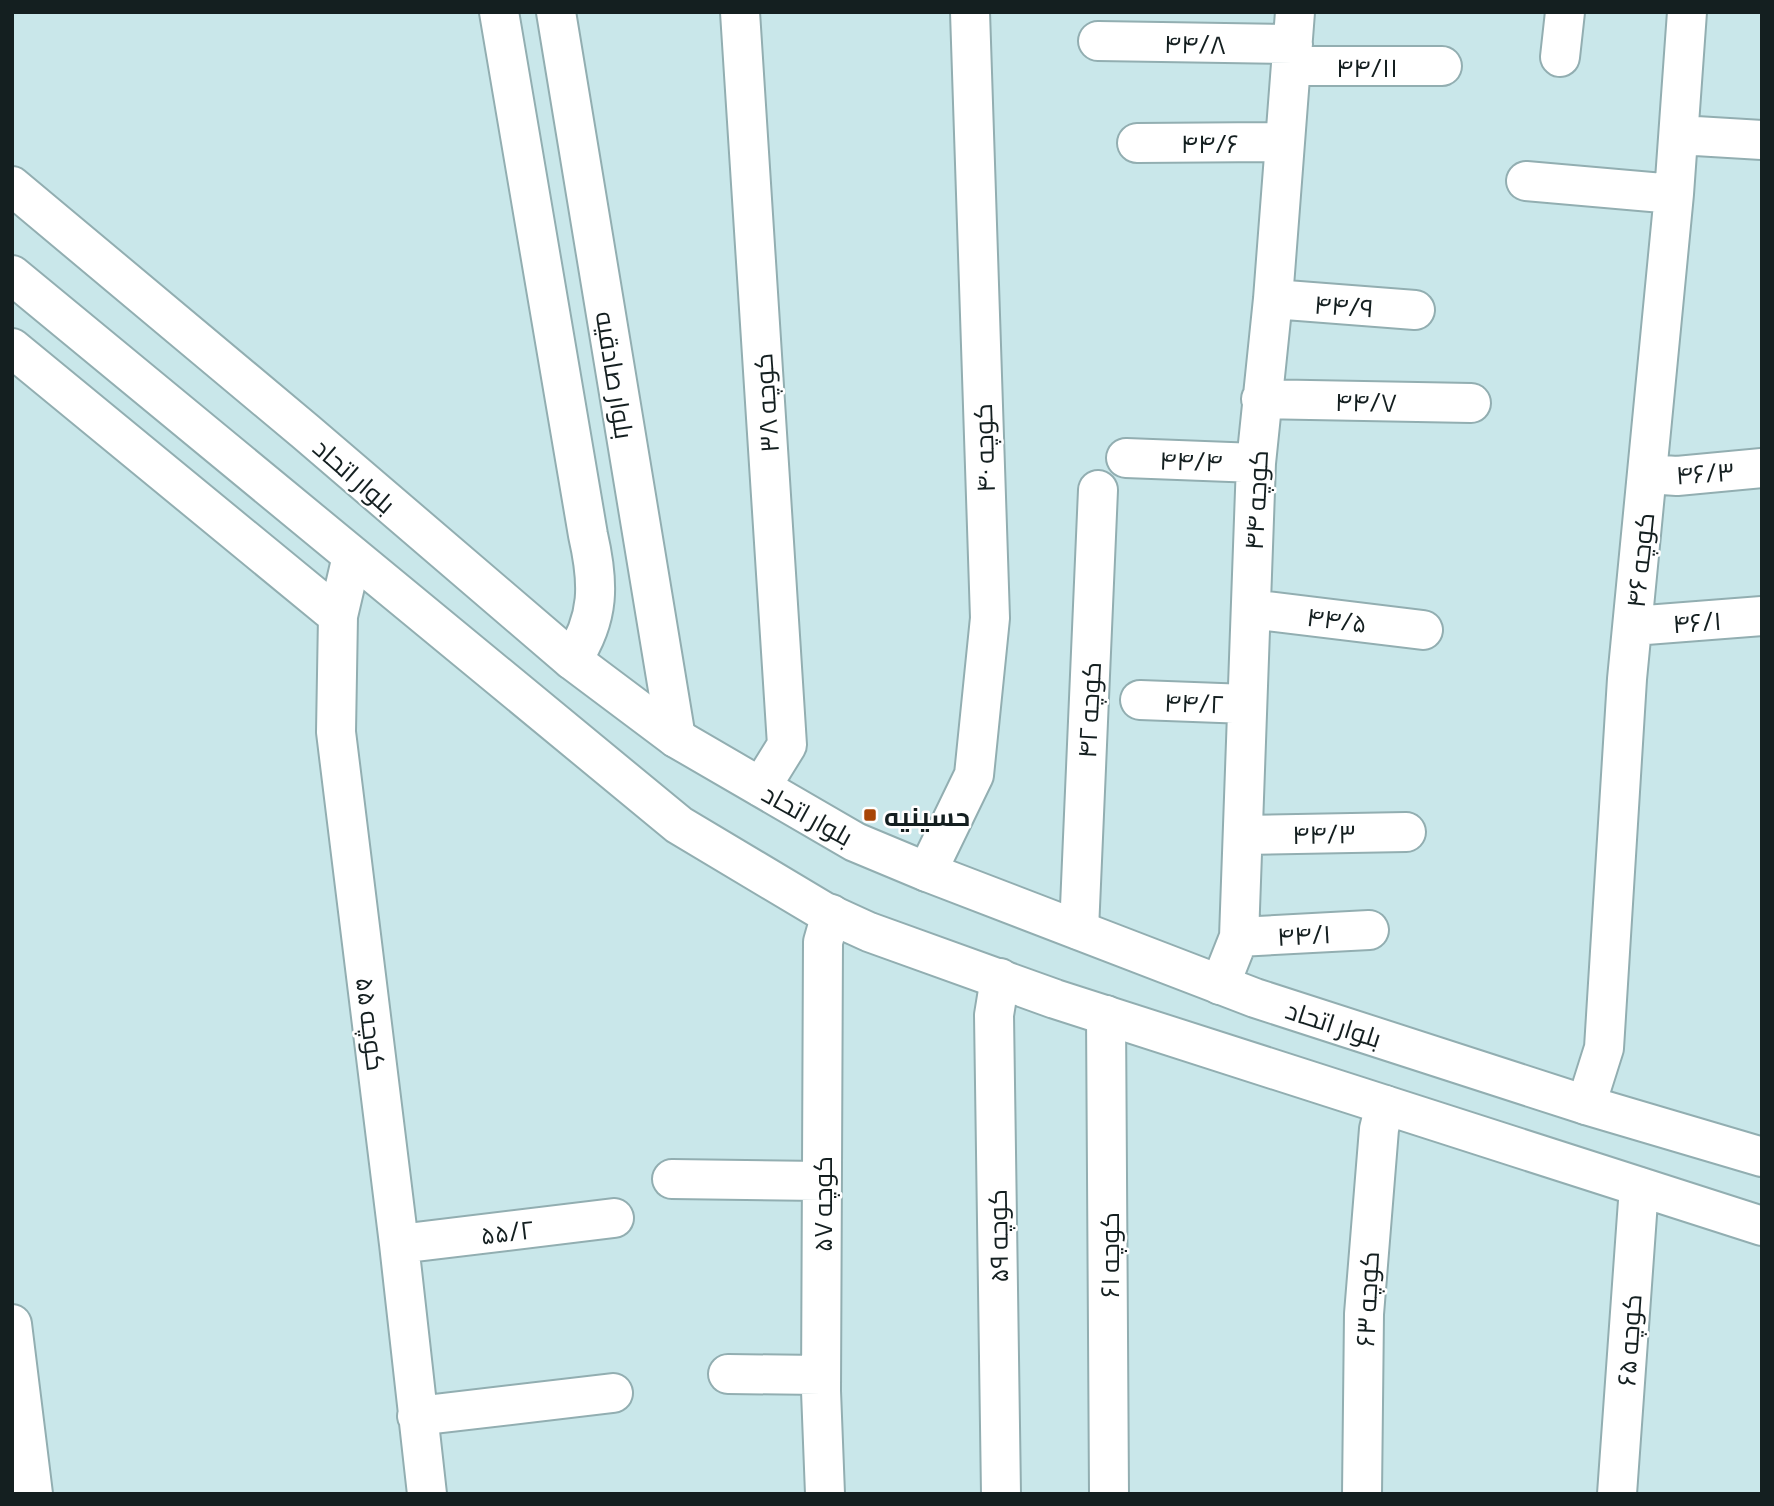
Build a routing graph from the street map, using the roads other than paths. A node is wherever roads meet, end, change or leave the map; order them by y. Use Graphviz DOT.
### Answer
graph roads {
  1 [pos="499,12"];
  2 [pos="556,12"];
  3 [pos="740,12"];
  4 [pos="970,12"];
  5 [pos="1564,12"];
  6 [pos="1687,12"];
  7 [pos="1098,41"];
  8 [pos="1293,41"];
  9 [pos="1560,57"];
  10 [pos="1442,66"];
  11 [pos="1679,135"];
  12 [pos="1762,140"];
  13 [pos="1284,142"];
  14 [pos="1137,143"];
  15 [pos="579,152"];
  16 [pos="523,156"];
  17 [pos="1526,181"];
  18 [pos="12,186"];
  19 [pos="1674,194"];
  20 [pos="12,275"];
  21 [pos="1273,299"];
  22 [pos="1415,310"];
  23 [pos="12,348"];
  24 [pos="1262,398"];
  25 [pos="1471,403"];
  26 [pos="1126,458"];
  27 [pos="1256,463"];
  28 [pos="1762,468"];
  29 [pos="1648,474"];
  30 [pos="1098,489"];
  31 [pos="352,556"];
  32 [pos="1251,608"];
  33 [pos="338,615"];
  34 [pos="1762,616"];
  35 [pos="1633,626"];
  36 [pos="1423,630"];
  37 [pos="572,660"];
  38 [pos="1140,700"];
  39 [pos="1247,704"];
  40 [pos="677,738"];
  41 [pos="761,787"];
  42 [pos="1406,832"];
  43 [pos="1243,835"];
  44 [pos="927,872"];
  45 [pos="831,914"];
  46 [pos="1079,930"];
  47 [pos="1368,930"];
  48 [pos="1239,937"];
  49 [pos="1000,978"];
  50 [pos="1220,985"];
  51 [pos="1106,1015"];
  52 [pos="1385,1105"];
  53 [pos="1586,1105"];
  54 [pos="1762,1148"];
  55 [pos="1761,1157"];
  56 [pos="673,1179"];
  57 [pos="821,1181"];
  58 [pos="1639,1187"];
  59 [pos="614,1218"];
  60 [pos="1762,1226"];
  61 [pos="400,1244"];
  62 [pos="12,1324"];
  63 [pos="728,1374"];
  64 [pos="821,1375"];
  65 [pos="612,1393"];
  66 [pos="417,1416"];
  67 [pos="33,1494"];
  68 [pos="427,1494"];
  69 [pos="825,1494"];
  70 [pos="1001,1494"];
  71 [pos="1109,1494"];
  72 [pos="1362,1494"];
  73 [pos="1617,1494"];
  1 -- 16 [label="street, بلوار صادقیه"];
  2 -- 15 [label="street, بلوار صادقیه"];
  3 -- 41 [label="street, کوچه ۳۸"];
  4 -- 44 [label="street, کوچه ۴۰"];
  5 -- 9 [label="street"];
  6 -- 11 [label="street, کوچه ۴۶"];
  7 -- 8 [label="street, ۴۴/۸"];
  8 -- 10 [label="street, ۴۴/۱۱"];
  8 -- 13 [label="street, کوچه ۴۴"];
  11 -- 12 [label="street"];
  11 -- 19 [label="street, کوچه ۴۶"];
  13 -- 14 [label="street, ۴۴/۶"];
  13 -- 21 [label="street, کوچه ۴۴"];
  15 -- 16 [label="street"];
  15 -- 40 [label="street, بلوار صادقیه"];
  16 -- 37 [label="street, بلوار صادقیه"];
  17 -- 19 [label="street"];
  18 -- 37 [label="street, بلوار اتحاد"];
  19 -- 29 [label="street, کوچه ۴۶"];
  20 -- 31 [label="street"];
  21 -- 22 [label="street, ۴۴/۹"];
  21 -- 24 [label="street, کوچه ۴۴"];
  23 -- 33 [label="street"];
  24 -- 25 [label="street, ۴۴/۷"];
  24 -- 27 [label="street, کوچه ۴۴"];
  26 -- 27 [label="street, ۴۴/۴"];
  27 -- 32 [label="street, کوچه ۴۴"];
  28 -- 29 [label="street, ۴۶/۳"];
  29 -- 35 [label="street, کوچه ۴۶"];
  30 -- 46 [label="street, کوچه ۴۲"];
  31 -- 33 [label="street, کوچه ۵۵"];
  31 -- 45 [label="street"];
  32 -- 36 [label="street, ۴۴/۵"];
  32 -- 39 [label="street, کوچه ۴۴"];
  33 -- 61 [label="street, کوچه ۵۵"];
  34 -- 35 [label="street, ۴۶/۱"];
  35 -- 53 [label="street, کوچه ۴۶"];
  37 -- 40 [label="street, بلوار اتحاد"];
  38 -- 39 [label="street, ۴۴/۲"];
  39 -- 43 [label="street, کوچه ۴۴"];
  40 -- 41 [label="street, بلوار اتحاد"];
  41 -- 44 [label="street, بلوار اتحاد"];
  42 -- 43 [label="street, ۴۴/۳"];
  43 -- 48 [label="street, کوچه ۴۴"];
  44 -- 46 [label="street, بلوار اتحاد"];
  45 -- 49 [label="street"];
  45 -- 57 [label="street, کوچه ۵۷"];
  46 -- 50 [label="street, بلوار اتحاد"];
  47 -- 48 [label="street, ۴۴/۱"];
  48 -- 50 [label="street, کوچه ۴۴"];
  49 -- 51 [label="street"];
  49 -- 70 [label="street, کوچه ۵۹"];
  50 -- 53 [label="street, بلوار اتحاد"];
  51 -- 52 [label="street"];
  51 -- 71 [label="street, کوچه ۶۱"];
  52 -- 58 [label="street"];
  52 -- 72 [label="street, کوچه ۶۳"];
  53 -- 55 [label="street, بلوار اتحاد"];
  54 -- 55 [label="street"];
  56 -- 57 [label="street"];
  57 -- 64 [label="street, کوچه ۵۷"];
  58 -- 60 [label="street"];
  58 -- 73 [label="street, کوچه ۶۵"];
  59 -- 61 [label="street, ۵۵/۲"];
  61 -- 66 [label="street, کوچه ۵۵"];
  62 -- 67 [label="street"];
  63 -- 64 [label="street"];
  64 -- 69 [label="street, کوچه ۵۷"];
  65 -- 66 [label="street"];
  66 -- 68 [label="street, کوچه ۵۵"];
}
